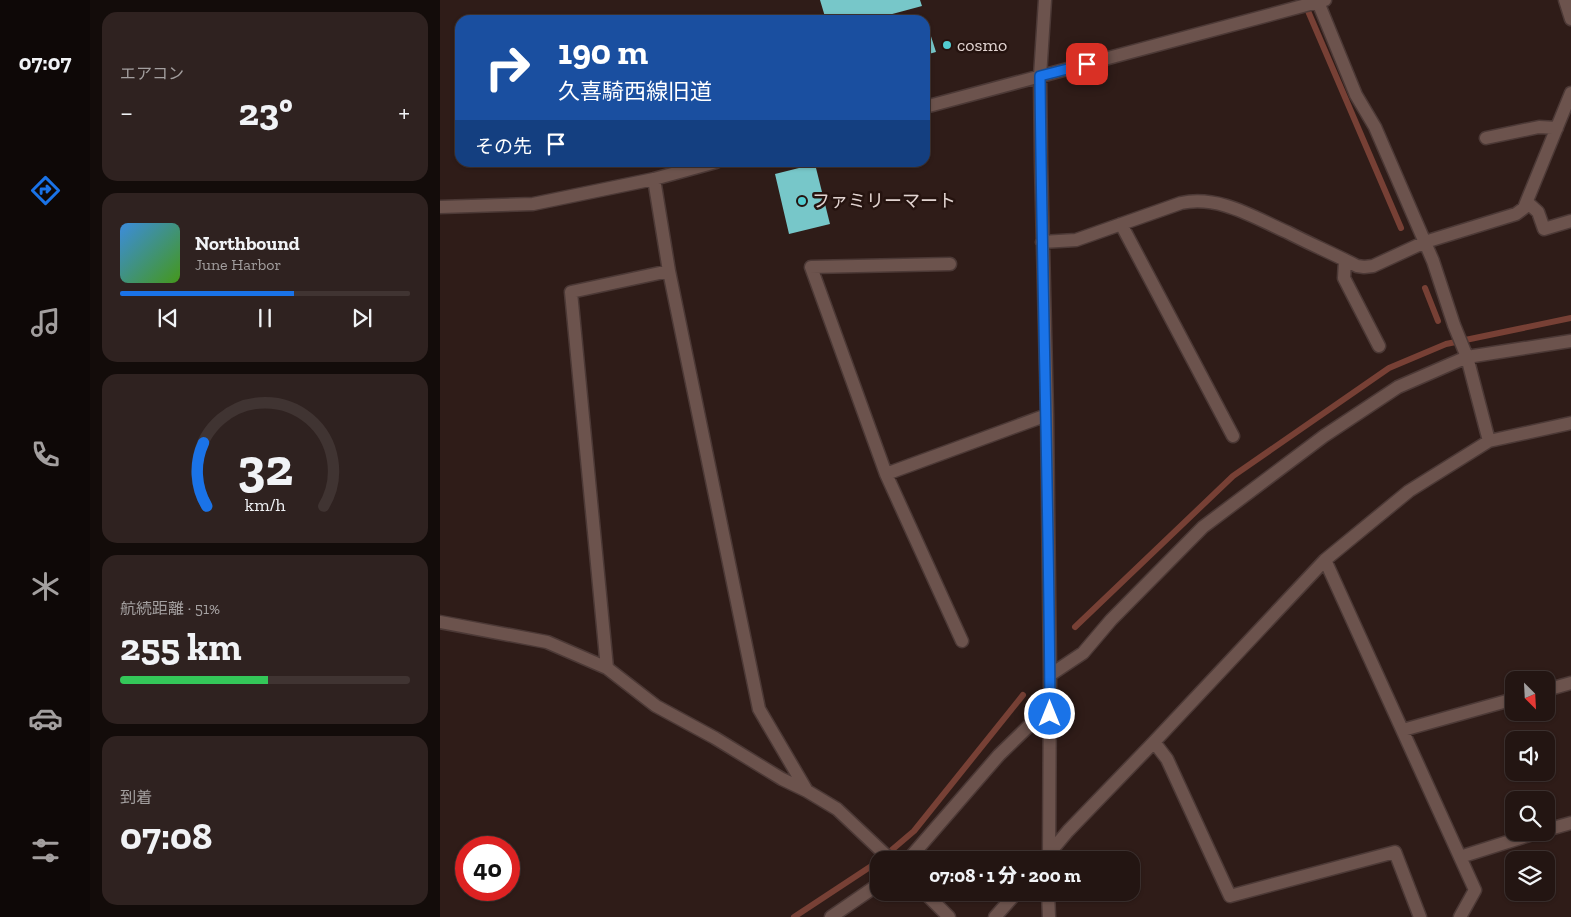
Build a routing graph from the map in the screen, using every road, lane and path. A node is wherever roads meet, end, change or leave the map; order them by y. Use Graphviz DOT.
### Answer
graph roads {
  1 [pos="1045,0"];
  2 [pos="1565,0"];
  3 [pos="1322,1"];
  4 [pos="1571,19"];
  5 [pos="1040,76"];
  6 [pos="1571,93"];
  7 [pos="930,106"];
  8 [pos="1557,128"];
  9 [pos="1486,138"];
  10 [pos="698,167"];
  11 [pos="654,179"];
  12 [pos="1527,202"];
  13 [pos="440,206"];
  14 [pos="1571,221"];
  15 [pos="1122,224"];
  16 [pos="1042,242"];
  17 [pos="1425,242"];
  18 [pos="1345,260"];
  19 [pos="950,264"];
  20 [pos="669,271"];
  21 [pos="1571,341"];
  22 [pos="1379,346"];
  23 [pos="1467,357"];
  24 [pos="1047,415"];
  25 [pos="1571,422"];
  26 [pos="1233,436"];
  27 [pos="1489,442"];
  28 [pos="886,474"];
  29 [pos="1325,560"];
  30 [pos="440,622"];
  31 [pos="962,641"];
  32 [pos="607,668"];
  33 [pos="1050,675"];
  34 [pos="1571,683"];
  35 [pos="1555,687"];
  36 [pos="1505,702"];
  37 [pos="1050,714"];
  38 [pos="1403,730"];
  39 [pos="1154,742"];
  40 [pos="807,791"];
  41 [pos="1571,823"];
  42 [pos="1555,827"];
  43 [pos="1511,841"];
  44 [pos="881,851"];
  45 [pos="916,851"];
  46 [pos="1047,851"];
  47 [pos="1052,851"];
  48 [pos="1460,857"];
  49 [pos="870,890"];
  50 [pos="933,901"];
  51 [pos="1009,901"];
  52 [pos="1048,901"];
  53 [pos="831,917"];
  54 [pos="949,917"];
  55 [pos="995,917"];
  56 [pos="1049,917"];
  57 [pos="1420,917"];
  58 [pos="1460,917"];
  1 -- 5 [label="street"];
  2 -- 4 [label="street"];
  3 -- 5 [label="street"];
  3 -- 17 [label="street"];
  5 -- 7 [label="street"];
  5 -- 16 [label="street"];
  6 -- 8 [label="street"];
  8 -- 9 [label="street"];
  8 -- 12 [label="street"];
  10 -- 11 [label="street"];
  11 -- 13 [label="street"];
  11 -- 20 [label="street"];
  12 -- 14 [label="street"];
  12 -- 17 [label="street"];
  15 -- 16 [label="street"];
  15 -- 18 [label="street"];
  15 -- 26 [label="street"];
  16 -- 24 [label="street"];
  17 -- 18 [label="street"];
  17 -- 23 [label="street"];
  18 -- 22 [label="street"];
  19 -- 28 [label="street"];
  20 -- 32 [label="street"];
  20 -- 40 [label="street"];
  21 -- 23 [label="street"];
  23 -- 27 [label="street"];
  23 -- 33 [label="street"];
  24 -- 28 [label="street"];
  24 -- 33 [label="street"];
  25 -- 27 [label="street"];
  27 -- 29 [label="street"];
  28 -- 31 [label="street"];
  29 -- 38 [label="street"];
  29 -- 39 [label="street"];
  30 -- 32 [label="street"];
  32 -- 40 [label="street"];
  33 -- 37 [label="street"];
  34 -- 35 [label="street"];
  36 -- 38 [label="street"];
  37 -- 45 [label="street"];
  37 -- 46 [label="street"];
  38 -- 48 [label="street"];
  39 -- 47 [label="street"];
  39 -- 57 [label="street"];
  40 -- 44 [label="street"];
  41 -- 42 [label="street"];
  43 -- 48 [label="street"];
  48 -- 58 [label="street"];
  49 -- 53 [label="street"];
  50 -- 54 [label="street"];
  51 -- 55 [label="street"];
  52 -- 56 [label="street"];
}
